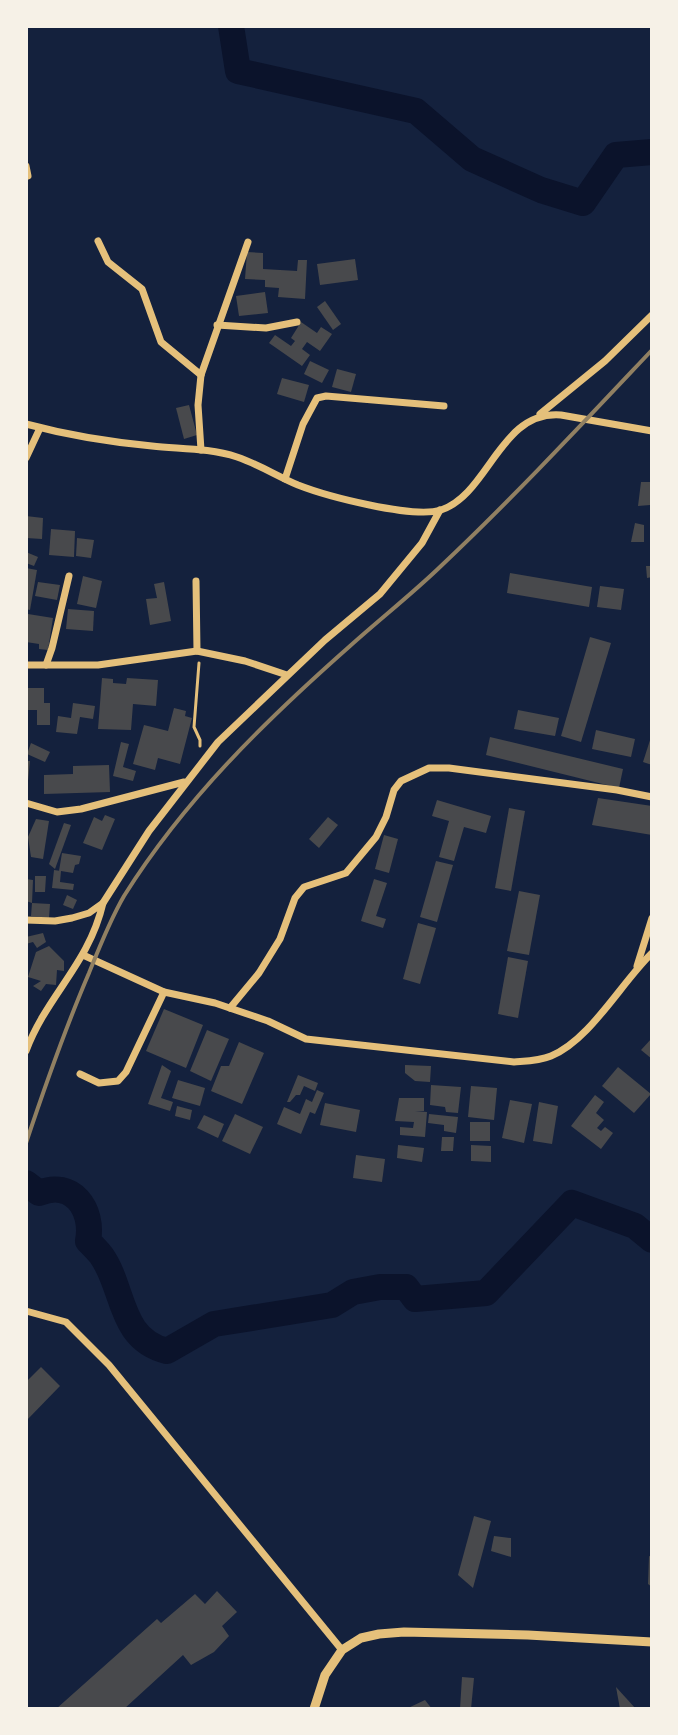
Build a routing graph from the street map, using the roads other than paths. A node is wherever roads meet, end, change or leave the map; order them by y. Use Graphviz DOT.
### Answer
graph roads {
  1 [pos="26,166"];
  2 [pos="28,176"];
  3 [pos="98,241"];
  4 [pos="248,242"];
  5 [pos="652,315"];
  6 [pos="297,322"];
  7 [pos="217,325"];
  8 [pos="201,375"];
  9 [pos="444,406"];
  10 [pos="536,417"];
  11 [pos="26,424"];
  12 [pos="40,428"];
  13 [pos="652,431"];
  14 [pos="201,450"];
  15 [pos="26,458"];
  16 [pos="285,479"];
  17 [pos="440,510"];
  18 [pos="69,576"];
  19 [pos="196,581"];
  20 [pos="198,651"];
  21 [pos="26,665"];
  22 [pos="46,665"];
  23 [pos="287,675"];
  24 [pos="186,781"];
  25 [pos="652,797"];
  26 [pos="26,803"];
  27 [pos="103,903"];
  28 [pos="652,918"];
  29 [pos="26,920"];
  30 [pos="652,953"];
  31 [pos="83,955"];
  32 [pos="635,969"];
  33 [pos="164,992"];
  34 [pos="230,1008"];
  35 [pos="26,1051"];
  36 [pos="80,1074"];
  37 [pos="26,1311"];
  38 [pos="652,1642"];
  39 [pos="342,1650"];
  40 [pos="314,1709"];
  1 -- 2 [label="street"];
  3 -- 8 [label="street"];
  4 -- 7 [label="street"];
  5 -- 10 [label="street"];
  6 -- 7 [label="street"];
  7 -- 8 [label="street"];
  8 -- 14 [label="street"];
  9 -- 16 [label="street"];
  10 -- 13 [label="street"];
  10 -- 17 [label="street"];
  11 -- 12 [label="street"];
  12 -- 14 [label="street"];
  12 -- 15 [label="street"];
  14 -- 16 [label="street"];
  16 -- 17 [label="street"];
  17 -- 23 [label="street"];
  18 -- 22 [label="street"];
  19 -- 20 [label="street"];
  20 -- 22 [label="street"];
  20 -- 23 [label="street"];
  21 -- 22 [label="street"];
  23 -- 24 [label="street"];
  24 -- 26 [label="street"];
  24 -- 27 [label="street"];
  25 -- 34 [label="street"];
  27 -- 29 [label="street"];
  27 -- 31 [label="street"];
  28 -- 32 [label="street"];
  30 -- 32 [label="street"];
  31 -- 33 [label="street"];
  31 -- 35 [label="street"];
  32 -- 34 [label="street"];
  33 -- 34 [label="street"];
  33 -- 36 [label="street"];
  37 -- 39 [label="street"];
  38 -- 39 [label="street"];
  39 -- 40 [label="street"];
}
